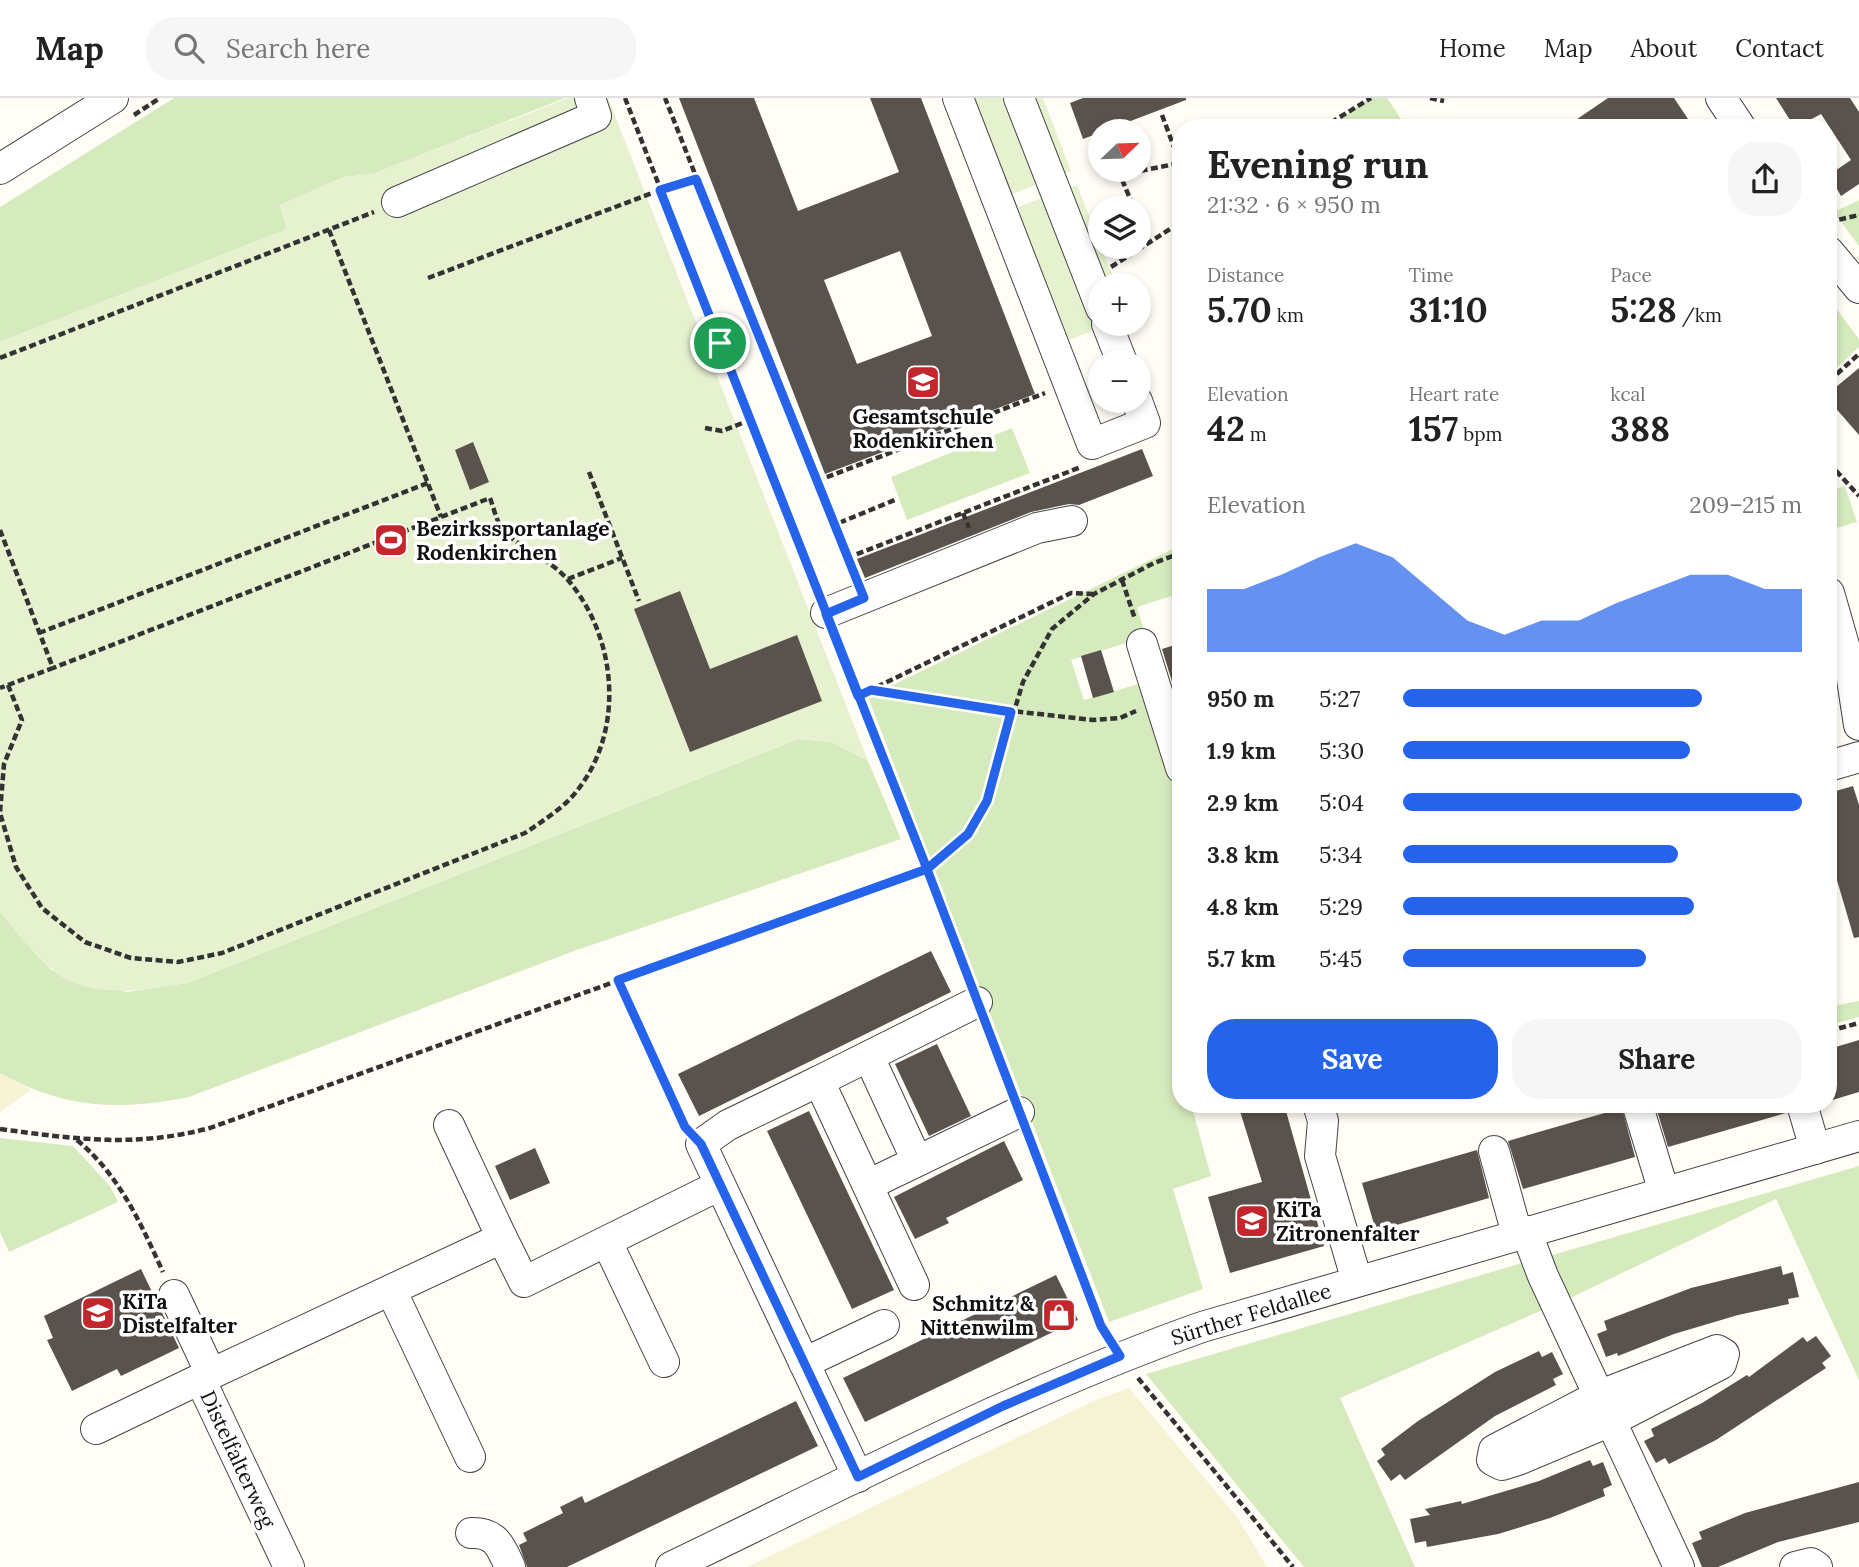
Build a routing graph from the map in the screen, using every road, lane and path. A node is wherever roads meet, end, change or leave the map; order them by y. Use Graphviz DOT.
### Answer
graph roads {
  1 [pos="113,98"];
  2 [pos="590,98"];
  3 [pos="625,98"];
  4 [pos="666,98"];
  5 [pos="958,98"];
  6 [pos="1019,98"];
  7 [pos="1371,98"];
  8 [pos="1430,98"];
  9 [pos="1721,98"];
  10 [pos="1444,101"];
  11 [pos="1162,115"];
  12 [pos="1337,119"];
  13 [pos="1735,119"];
  14 [pos="1172,141"];
  15 [pos="1172,166"];
  16 [pos="1152,168"];
  17 [pos="0,169"];
  18 [pos="696,179"];
  19 [pos="660,190"];
  20 [pos="397,202"];
  21 [pos="1859,215"];
  22 [pos="1837,220"];
  23 [pos="1172,228"];
  24 [pos="329,230"];
  25 [pos="1151,242"];
  26 [pos="1126,259"];
  27 [pos="1837,262"];
  28 [pos="1096,273"];
  29 [pos="1088,276"];
  30 [pos="428,278"];
  31 [pos="1859,288"];
  32 [pos="1859,354"];
  33 [pos="0,358"];
  34 [pos="1837,374"];
  35 [pos="1072,392"];
  36 [pos="1141,413"];
  37 [pos="751,420"];
  38 [pos="705,428"];
  39 [pos="1092,444"];
  40 [pos="589,472"];
  41 [pos="1837,472"];
  42 [pos="817,481"];
  43 [pos="428,483"];
  44 [pos="1859,496"];
  45 [pos="897,499"];
  46 [pos="441,517"];
  47 [pos="1072,521"];
  48 [pos="834,524"];
  49 [pos="0,530"];
  50 [pos="1172,557"];
  51 [pos="622,558"];
  52 [pos="848,558"];
  53 [pos="568,579"];
  54 [pos="1122,580"];
  55 [pos="1094,594"];
  56 [pos="864,598"];
  57 [pos="639,601"];
  58 [pos="826,614"];
  59 [pos="1837,621"];
  60 [pos="39,633"];
  61 [pos="1142,644"];
  62 [pos="53,668"];
  63 [pos="8,685"];
  64 [pos="0,688"];
  65 [pos="871,690"];
  66 [pos="858,696"];
  67 [pos="1170,697"];
  68 [pos="1011,712"];
  69 [pos="1859,725"];
  70 [pos="1859,757"];
  71 [pos="1837,764"];
  72 [pos="927,869"];
  73 [pos="618,980"];
  74 [pos="977,1002"];
  75 [pos="1859,1023"];
  76 [pos="1837,1029"];
  77 [pos="869,1057"];
  78 [pos="819,1081"];
  79 [pos="1019,1112"];
  80 [pos="1321,1113"];
  81 [pos="1640,1113"];
  82 [pos="1805,1113"];
  83 [pos="449,1125"];
  84 [pos="0,1129"];
  85 [pos="1859,1136"];
  86 [pos="77,1139"];
  87 [pos="701,1144"];
  88 [pos="1815,1149"];
  89 [pos="1494,1151"];
  90 [pos="917,1161"];
  91 [pos="720,1185"];
  92 [pos="868,1185"];
  93 [pos="1664,1192"];
  94 [pos="1522,1232"];
  95 [pos="502,1238"];
  96 [pos="607,1242"];
  97 [pos="1357,1281"];
  98 [pos="914,1285"];
  99 [pos="391,1290"];
  100 [pos="174,1295"];
  101 [pos="884,1325"];
  102 [pos="1120,1356"];
  103 [pos="664,1362"];
  104 [pos="804,1363"];
  105 [pos="205,1377"];
  106 [pos="96,1429"];
  107 [pos="470,1457"];
  108 [pos="858,1477"];
  109 [pos="515,1525"];
  110 [pos="471,1533"];
  111 [pos="289,1567"];
  112 [pos="510,1567"];
  113 [pos="530,1567"];
  114 [pos="671,1567"];
  115 [pos="1293,1567"];
  116 [pos="1679,1567"];
  117 [pos="1795,1567"];
  118 [pos="1817,1567"];
  1 -- 17 [label="street"];
  2 -- 20 [label="street"];
  3 -- 19 [label="path"];
  4 -- 18 [label="path"];
  5 -- 35 [label="street"];
  6 -- 29 [label="street"];
  7 -- 12 [label="path"];
  8 -- 10 [label="path"];
  9 -- 13 [label="street"];
  11 -- 14 [label="path"];
  15 -- 16 [label="path"];
  18 -- 19 [label="path"];
  18 -- 42 [label="path"];
  19 -- 30 [label="path"];
  19 -- 37 [label="path"];
  20 -- 24 [label="path"];
  21 -- 22 [label="path"];
  23 -- 25 [label="path"];
  24 -- 33 [label="path"];
  24 -- 43 [label="path"];
  26 -- 28 [label="path"];
  27 -- 31 [label="street"];
  32 -- 34 [label="path"];
  35 -- 39 [label="street"];
  35 -- 42 [label="path"];
  36 -- 39 [label="street"];
  37 -- 38 [label="path"];
  37 -- 58 [label="path"];
  39 -- 52 [label="path"];
  40 -- 51 [label="path"];
  41 -- 44 [label="path"];
  42 -- 48 [label="path"];
  43 -- 46 [label="path"];
  43 -- 60 [label="path"];
  45 -- 48 [label="path"];
  46 -- 53 [label="path"];
  46 -- 62 [label="path"];
  47 -- 56 [label="street"];
  48 -- 52 [label="path"];
  49 -- 60 [label="path"];
  50 -- 54 [label="path"];
  51 -- 53 [label="path"];
  51 -- 57 [label="path"];
  52 -- 56 [label="path"];
  53 -- 63 [label="path"];
  54 -- 55 [label="path"];
  54 -- 61 [label="path"];
  55 -- 65 [label="path"];
  55 -- 68 [label="path"];
  56 -- 58 [label="street"];
  58 -- 66 [label="path"];
  59 -- 69 [label="street"];
  60 -- 62 [label="path"];
  61 -- 67 [label="street"];
  62 -- 63 [label="path"];
  63 -- 64 [label="path"];
  65 -- 66 [label="path"];
  65 -- 68 [label="path"];
  66 -- 72 [label="path"];
  67 -- 68 [label="path"];
  68 -- 72 [label="path"];
  70 -- 71 [label="street"];
  72 -- 73 [label="path"];
  72 -- 74 [label="path"];
  73 -- 86 [label="path"];
  73 -- 87 [label="path"];
  74 -- 77 [label="street"];
  74 -- 79 [label="path"];
  75 -- 76 [label="path"];
  77 -- 78 [label="street"];
  77 -- 90 [label="street"];
  78 -- 87 [label="street"];
  78 -- 92 [label="street"];
  79 -- 90 [label="street"];
  79 -- 102 [label="path"];
  80 -- 97 [label="street"];
  81 -- 93 [label="street"];
  82 -- 88 [label="street"];
  83 -- 95 [label="street"];
  84 -- 86 [label="path"];
  85 -- 88 [label="street, Sürther Feldallee"];
  86 -- 100 [label="path"];
  87 -- 91 [label="street"];
  88 -- 93 [label="street, Sürther Feldallee"];
  89 -- 94 [label="street"];
  90 -- 92 [label="street"];
  91 -- 96 [label="street"];
  91 -- 104 [label="street"];
  92 -- 98 [label="street"];
  93 -- 94 [label="street, Sürther Feldallee"];
  94 -- 97 [label="street, Sürther Feldallee"];
  94 -- 116 [label="street"];
  95 -- 96 [label="street"];
  95 -- 99 [label="street"];
  96 -- 103 [label="street"];
  97 -- 102 [label="street, Sürther Feldallee"];
  99 -- 105 [label="street"];
  99 -- 107 [label="street"];
  100 -- 105 [label="street"];
  101 -- 104 [label="street"];
  102 -- 108 [label="street, Sürther Feldallee"];
  102 -- 115 [label="path"];
  104 -- 108 [label="street"];
  105 -- 106 [label="street, Distelfalterweg"];
  105 -- 111 [label="street, Distelfalterweg"];
  108 -- 114 [label="street, Sürther Feldallee"];
  109 -- 113 [label="street"];
  110 -- 112 [label="street"];
  117 -- 118 [label="street"];
}
